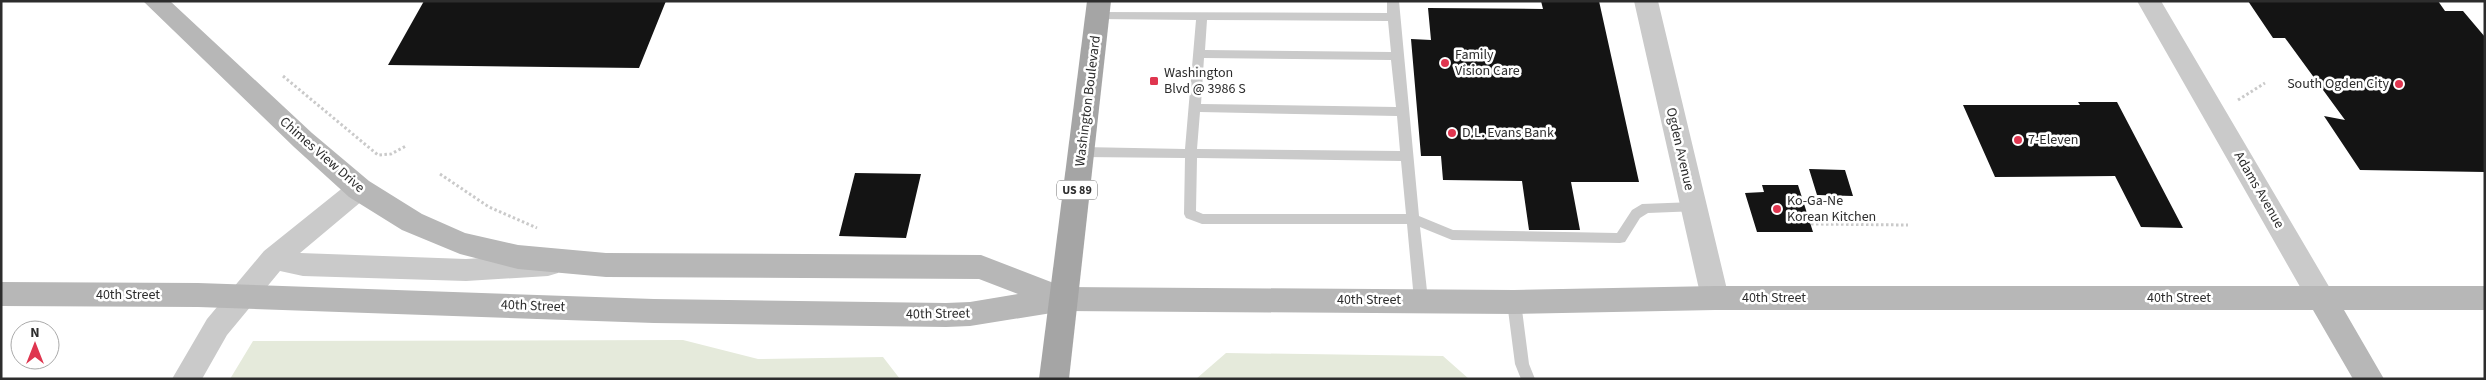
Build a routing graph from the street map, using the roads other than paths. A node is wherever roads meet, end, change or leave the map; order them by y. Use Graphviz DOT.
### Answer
graph roads {
  1 [pos="155,1"];
  2 [pos="1392,1"];
  3 [pos="1646,1"];
  4 [pos="2149,1"];
  5 [pos="1098,8"];
  6 [pos="1202,16"];
  7 [pos="1393,17"];
  8 [pos="1199,54"];
  9 [pos="1397,56"];
  10 [pos="1195,108"];
  11 [pos="1403,112"];
  12 [pos="1082,152"];
  13 [pos="1191,153"];
  14 [pos="1408,156"];
  15 [pos="360,189"];
  16 [pos="1694,207"];
  17 [pos="1414,219"];
  18 [pos="274,259"];
  19 [pos="580,263"];
  20 [pos="1,294"];
  21 [pos="240,297"];
  22 [pos="1715,298"];
  23 [pos="2321,298"];
  24 [pos="2485,298"];
  25 [pos="1064,299"];
  26 [pos="1420,300"];
  27 [pos="1514,302"];
  28 [pos="186,379"];
  29 [pos="1054,379"];
  30 [pos="1528,379"];
  31 [pos="2369,379"];
  1 -- 15 [label="main road, Chimes View Drive"];
  2 -- 7 [label="lane"];
  3 -- 16 [label="street, Ogden Avenue"];
  4 -- 23 [label="street, Adams Avenue"];
  5 -- 6 [label="lane"];
  5 -- 12 [label="main road, Washington Boulevard / US 89"];
  6 -- 7 [label="lane"];
  6 -- 8 [label="lane"];
  7 -- 9 [label="lane"];
  8 -- 9 [label="lane"];
  8 -- 10 [label="lane"];
  9 -- 11 [label="lane"];
  10 -- 11 [label="lane"];
  10 -- 13 [label="lane"];
  11 -- 14 [label="lane"];
  12 -- 13 [label="lane"];
  12 -- 25 [label="main road, Washington Boulevard / US 89"];
  13 -- 14 [label="lane"];
  13 -- 17 [label="lane"];
  14 -- 17 [label="lane"];
  15 -- 18 [label="street"];
  15 -- 19 [label="main road, Chimes View Drive"];
  16 -- 17 [label="lane"];
  16 -- 22 [label="street, Ogden Avenue"];
  17 -- 26 [label="lane"];
  18 -- 19 [label="street, 40th Street"];
  18 -- 21 [label="street"];
  19 -- 25 [label="main road, 40th Street"];
  20 -- 21 [label="main road, 40th Street"];
  21 -- 25 [label="main road, 40th Street"];
  21 -- 28 [label="street"];
  22 -- 23 [label="main road, 40th Street"];
  22 -- 27 [label="main road, 40th Street"];
  23 -- 24 [label="main road, 40th Street"];
  23 -- 31 [label="main road, Adams Avenue"];
  25 -- 26 [label="main road, 40th Street"];
  25 -- 29 [label="main road, Washington Boulevard / US 89"];
  26 -- 27 [label="main road, 40th Street"];
  27 -- 30 [label="lane"];
}
